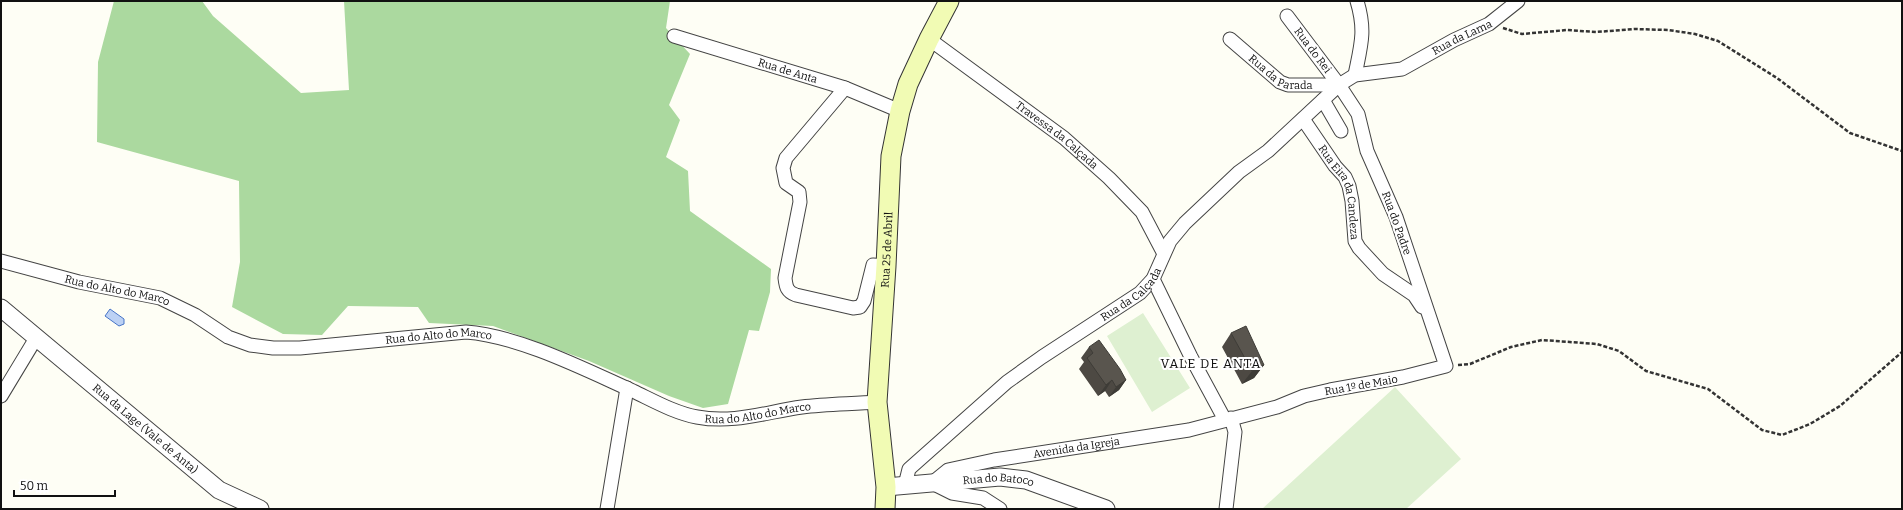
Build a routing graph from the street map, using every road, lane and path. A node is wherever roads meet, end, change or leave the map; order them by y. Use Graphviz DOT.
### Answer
graph roads {
  1 [pos="949,1"];
  2 [pos="1357,1"];
  3 [pos="1518,1"];
  4 [pos="1287,16"];
  5 [pos="1489,24"];
  6 [pos="674,36"];
  7 [pos="929,39"];
  8 [pos="1230,39"];
  9 [pos="1355,75"];
  10 [pos="1339,85"];
  11 [pos="846,88"];
  12 [pos="1323,100"];
  13 [pos="900,111"];
  14 [pos="1303,120"];
  15 [pos="1340,131"];
  16 [pos="1902,152"];
  17 [pos="1163,252"];
  18 [pos="1,261"];
  19 [pos="886,266"];
  20 [pos="1154,279"];
  21 [pos="1,308"];
  22 [pos="1428,311"];
  23 [pos="36,338"];
  24 [pos="1902,352"];
  25 [pos="1446,366"];
  26 [pos="626,388"];
  27 [pos="1,396"];
  28 [pos="877,402"];
  29 [pos="1228,419"];
  30 [pos="932,483"];
  31 [pos="905,485"];
  32 [pos="886,487"];
  33 [pos="260,509"];
  34 [pos="607,509"];
  35 [pos="885,509"];
  36 [pos="1000,509"];
  37 [pos="1106,509"];
  38 [pos="1226,509"];
  1 -- 7 [label="main road, Rua 25 de Abril"];
  2 -- 9 [label="street"];
  3 -- 5 [label="street, Rua da Lama"];
  4 -- 10 [label="street, Rua do Rei"];
  5 -- 9 [label="street, Rua da Lama"];
  5 -- 16 [label="path"];
  6 -- 11 [label="street, Rua de Anta"];
  7 -- 13 [label="main road, Rua 25 de Abril"];
  7 -- 17 [label="street, Travessa da Calçada"];
  8 -- 10 [label="street, Rua da Parada"];
  9 -- 10 [label="street, Rua da Calçada"];
  10 -- 12 [label="street, Rua da Calçada"];
  10 -- 22 [label="street, Rua do Padre"];
  11 -- 13 [label="street, Rua de Anta"];
  11 -- 19 [label="street"];
  12 -- 14 [label="street, Rua da Calçada"];
  12 -- 15 [label="street"];
  13 -- 19 [label="main road, Rua 25 de Abril"];
  14 -- 17 [label="street, Rua da Calçada"];
  14 -- 22 [label="street, Rua Eira da Candeza"];
  17 -- 20 [label="street, Rua da Calçada"];
  18 -- 26 [label="street, Rua do Alto do Marco"];
  19 -- 28 [label="main road, Rua 25 de Abril"];
  20 -- 29 [label="street"];
  20 -- 31 [label="street, Rua da Calçada"];
  21 -- 23 [label="street, Rua da Lage (Vale de Anta)"];
  22 -- 25 [label="street, Rua do Padre"];
  23 -- 27 [label="street"];
  23 -- 33 [label="street, Rua da Lage (Vale de Anta)"];
  24 -- 25 [label="path"];
  25 -- 29 [label="street, Rua 1º de Maio"];
  26 -- 28 [label="street, Rua do Alto do Marco"];
  26 -- 34 [label="street"];
  28 -- 32 [label="main road, Rua 25 de Abril"];
  29 -- 30 [label="street, Avenida da Igreja"];
  29 -- 38 [label="street"];
  30 -- 31 [label="street, Rua do Batoco"];
  30 -- 36 [label="street"];
  30 -- 37 [label="street, Rua do Batoco"];
  31 -- 32 [label="street, Rua do Batoco"];
  32 -- 35 [label="main road, Rua 25 de Abril"];
}
